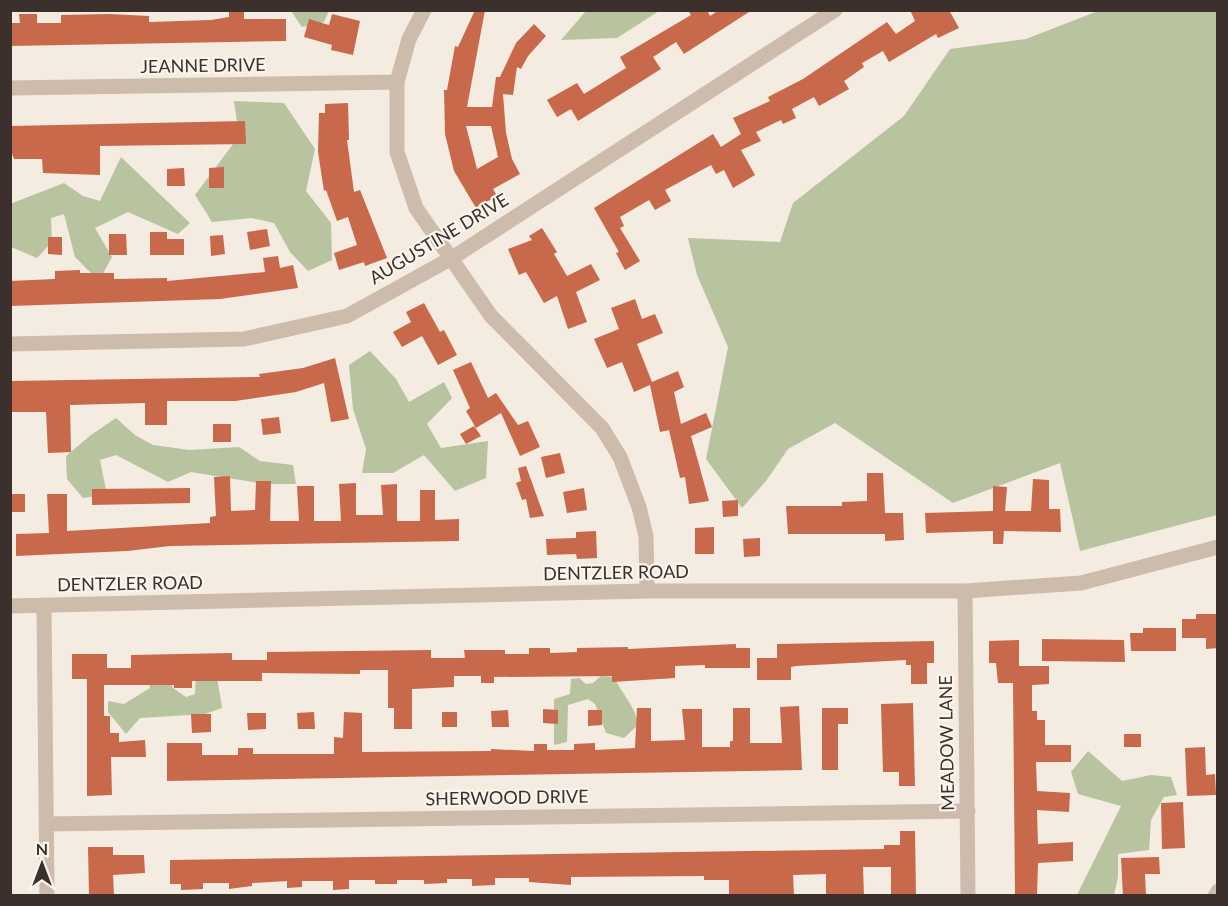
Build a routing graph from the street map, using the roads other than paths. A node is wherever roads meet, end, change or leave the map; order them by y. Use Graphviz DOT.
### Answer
graph roads {
  1 [pos="424,10"];
  2 [pos="836,10"];
  3 [pos="396,82"];
  4 [pos="10,88"];
  5 [pos="452,258"];
  6 [pos="10,344"];
  7 [pos="1218,547"];
  8 [pos="647,591"];
  9 [pos="965,591"];
  10 [pos="10,606"];
  11 [pos="44,606"];
  12 [pos="968,811"];
  13 [pos="46,824"];
  14 [pos="1218,891"];
  15 [pos="47,896"];
  16 [pos="968,896"];
  17 [pos="1215,896"];
  1 -- 3 [label="street"];
  2 -- 5 [label="street, AUGUSTINE DRIVE"];
  3 -- 4 [label="street, JEANNE DRIVE"];
  3 -- 5 [label="street"];
  5 -- 6 [label="street, AUGUSTINE DRIVE"];
  5 -- 8 [label="street"];
  7 -- 9 [label="street, DENTZLER ROAD"];
  8 -- 9 [label="street, DENTZLER ROAD"];
  8 -- 11 [label="street, DENTZLER ROAD"];
  9 -- 12 [label="street, MEADOW LANE"];
  10 -- 11 [label="street, DENTZLER ROAD"];
  11 -- 13 [label="street"];
  12 -- 13 [label="street, SHERWOOD DRIVE"];
  12 -- 16 [label="street, MEADOW LANE"];
  13 -- 15 [label="street"];
  14 -- 17 [label="street"];
}
